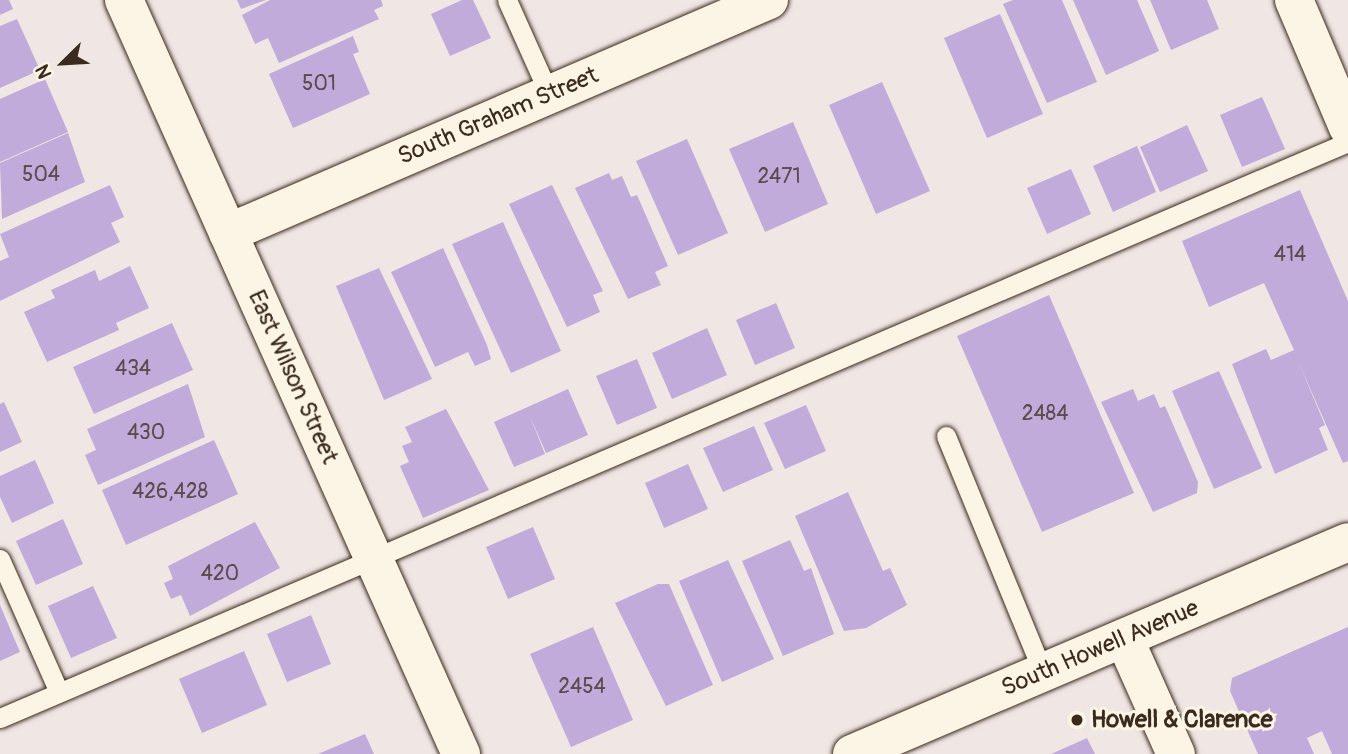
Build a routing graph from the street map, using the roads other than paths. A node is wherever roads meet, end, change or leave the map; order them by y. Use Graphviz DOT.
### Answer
graph roads {
  1 [pos="124,0"];
  2 [pos="507,0"];
  3 [pos="769,0"];
  4 [pos="1294,0"];
  5 [pos="549,94"];
  6 [pos="1348,127"];
  7 [pos="1348,142"];
  8 [pos="228,233"];
  9 [pos="946,436"];
  10 [pos="1348,542"];
  11 [pos="0,559"];
  12 [pos="374,559"];
  13 [pos="1124,638"];
  14 [pos="1043,673"];
  15 [pos="60,692"];
  16 [pos="0,718"];
  17 [pos="461,754"];
  18 [pos="852,754"];
  19 [pos="1177,754"];
  1 -- 8 [label="street, East Wilson Street"];
  2 -- 5 [label="lane"];
  3 -- 5 [label="street, South Graham Street"];
  4 -- 6 [label="street"];
  5 -- 8 [label="street, South Graham Street"];
  7 -- 12 [label="lane"];
  8 -- 12 [label="street, East Wilson Street"];
  9 -- 14 [label="lane"];
  10 -- 13 [label="street, South Howell Avenue"];
  11 -- 15 [label="lane"];
  12 -- 15 [label="lane"];
  12 -- 17 [label="street, East Wilson Street"];
  13 -- 14 [label="street, South Howell Avenue"];
  13 -- 19 [label="street"];
  14 -- 18 [label="street, South Howell Avenue"];
  15 -- 16 [label="lane"];
}
